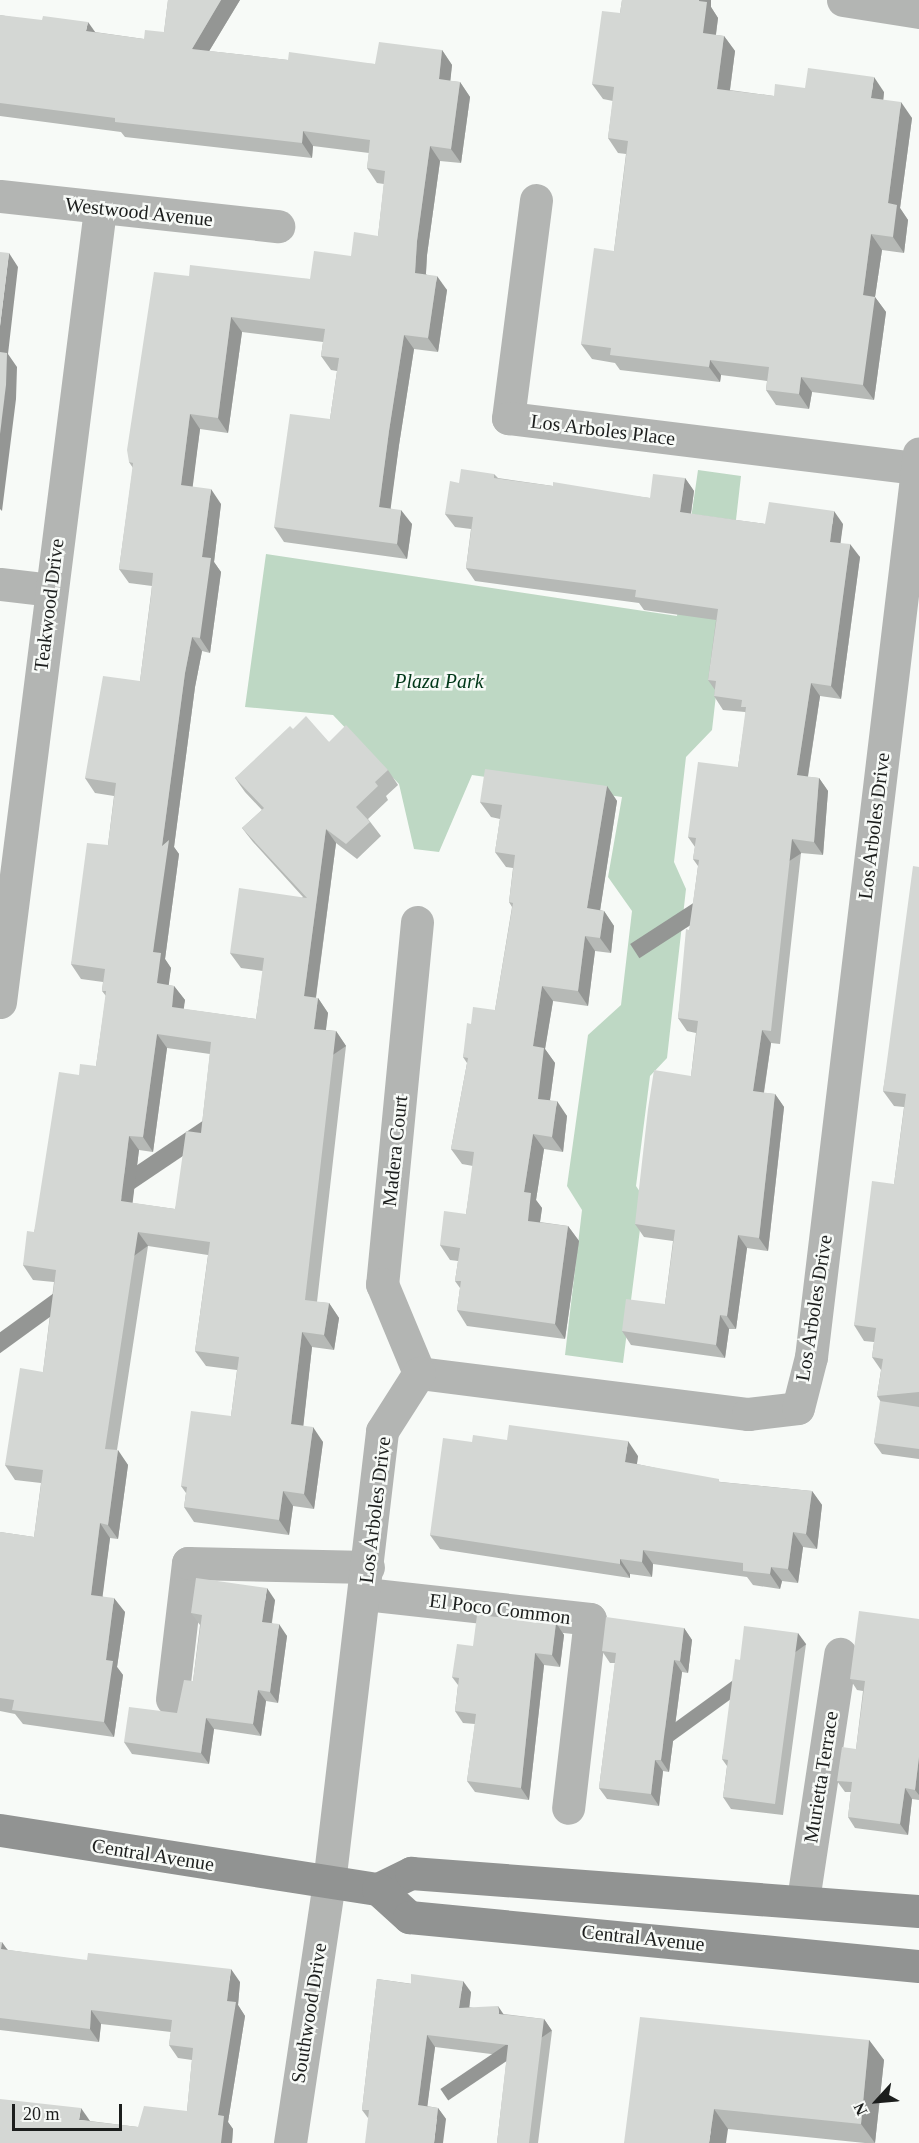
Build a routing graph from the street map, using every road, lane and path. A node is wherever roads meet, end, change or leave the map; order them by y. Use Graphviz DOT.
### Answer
graph roads {
  1 [pos="843,0"];
  2 [pos="919,12"];
  3 [pos="0,196"];
  4 [pos="536,200"];
  5 [pos="100,209"];
  6 [pos="278,226"];
  7 [pos="918,461"];
  8 [pos="0,584"];
  9 [pos="51,590"];
  10 [pos="417,922"];
  11 [pos="1,993"];
  12 [pos="419,1373"];
  13 [pos="367,1580"];
  14 [pos="840,1654"];
  15 [pos="172,1699"];
  16 [pos="568,1808"];
  17 [pos="0,1830"];
  18 [pos="329,1883"];
  19 [pos="378,1889"];
  20 [pos="803,1900"];
  21 [pos="919,1911"];
  22 [pos="919,1966"];
  23 [pos="290,2143"];
  1 -- 2 [label="street"];
  3 -- 5 [label="street, Westwood Avenue"];
  4 -- 7 [label="street, Los Arboles Place"];
  5 -- 6 [label="street, Westwood Avenue"];
  5 -- 9 [label="street, Teakwood Drive"];
  7 -- 12 [label="street, Los Arboles Drive"];
  8 -- 9 [label="street"];
  9 -- 11 [label="street, Teakwood Drive"];
  10 -- 12 [label="street, Madera Court"];
  12 -- 13 [label="street, Los Arboles Drive"];
  13 -- 15 [label="street"];
  13 -- 16 [label="street, El Poco Common"];
  13 -- 18 [label="street, Los Arboles Drive"];
  14 -- 20 [label="street, Murietta Terrace"];
  17 -- 18 [label="main road, Central Avenue"];
  18 -- 19 [label="main road, Central Avenue"];
  18 -- 23 [label="street, Southwood Drive"];
  19 -- 20 [label="main road"];
  19 -- 22 [label="main road, Central Avenue"];
  20 -- 21 [label="main road"];
}
